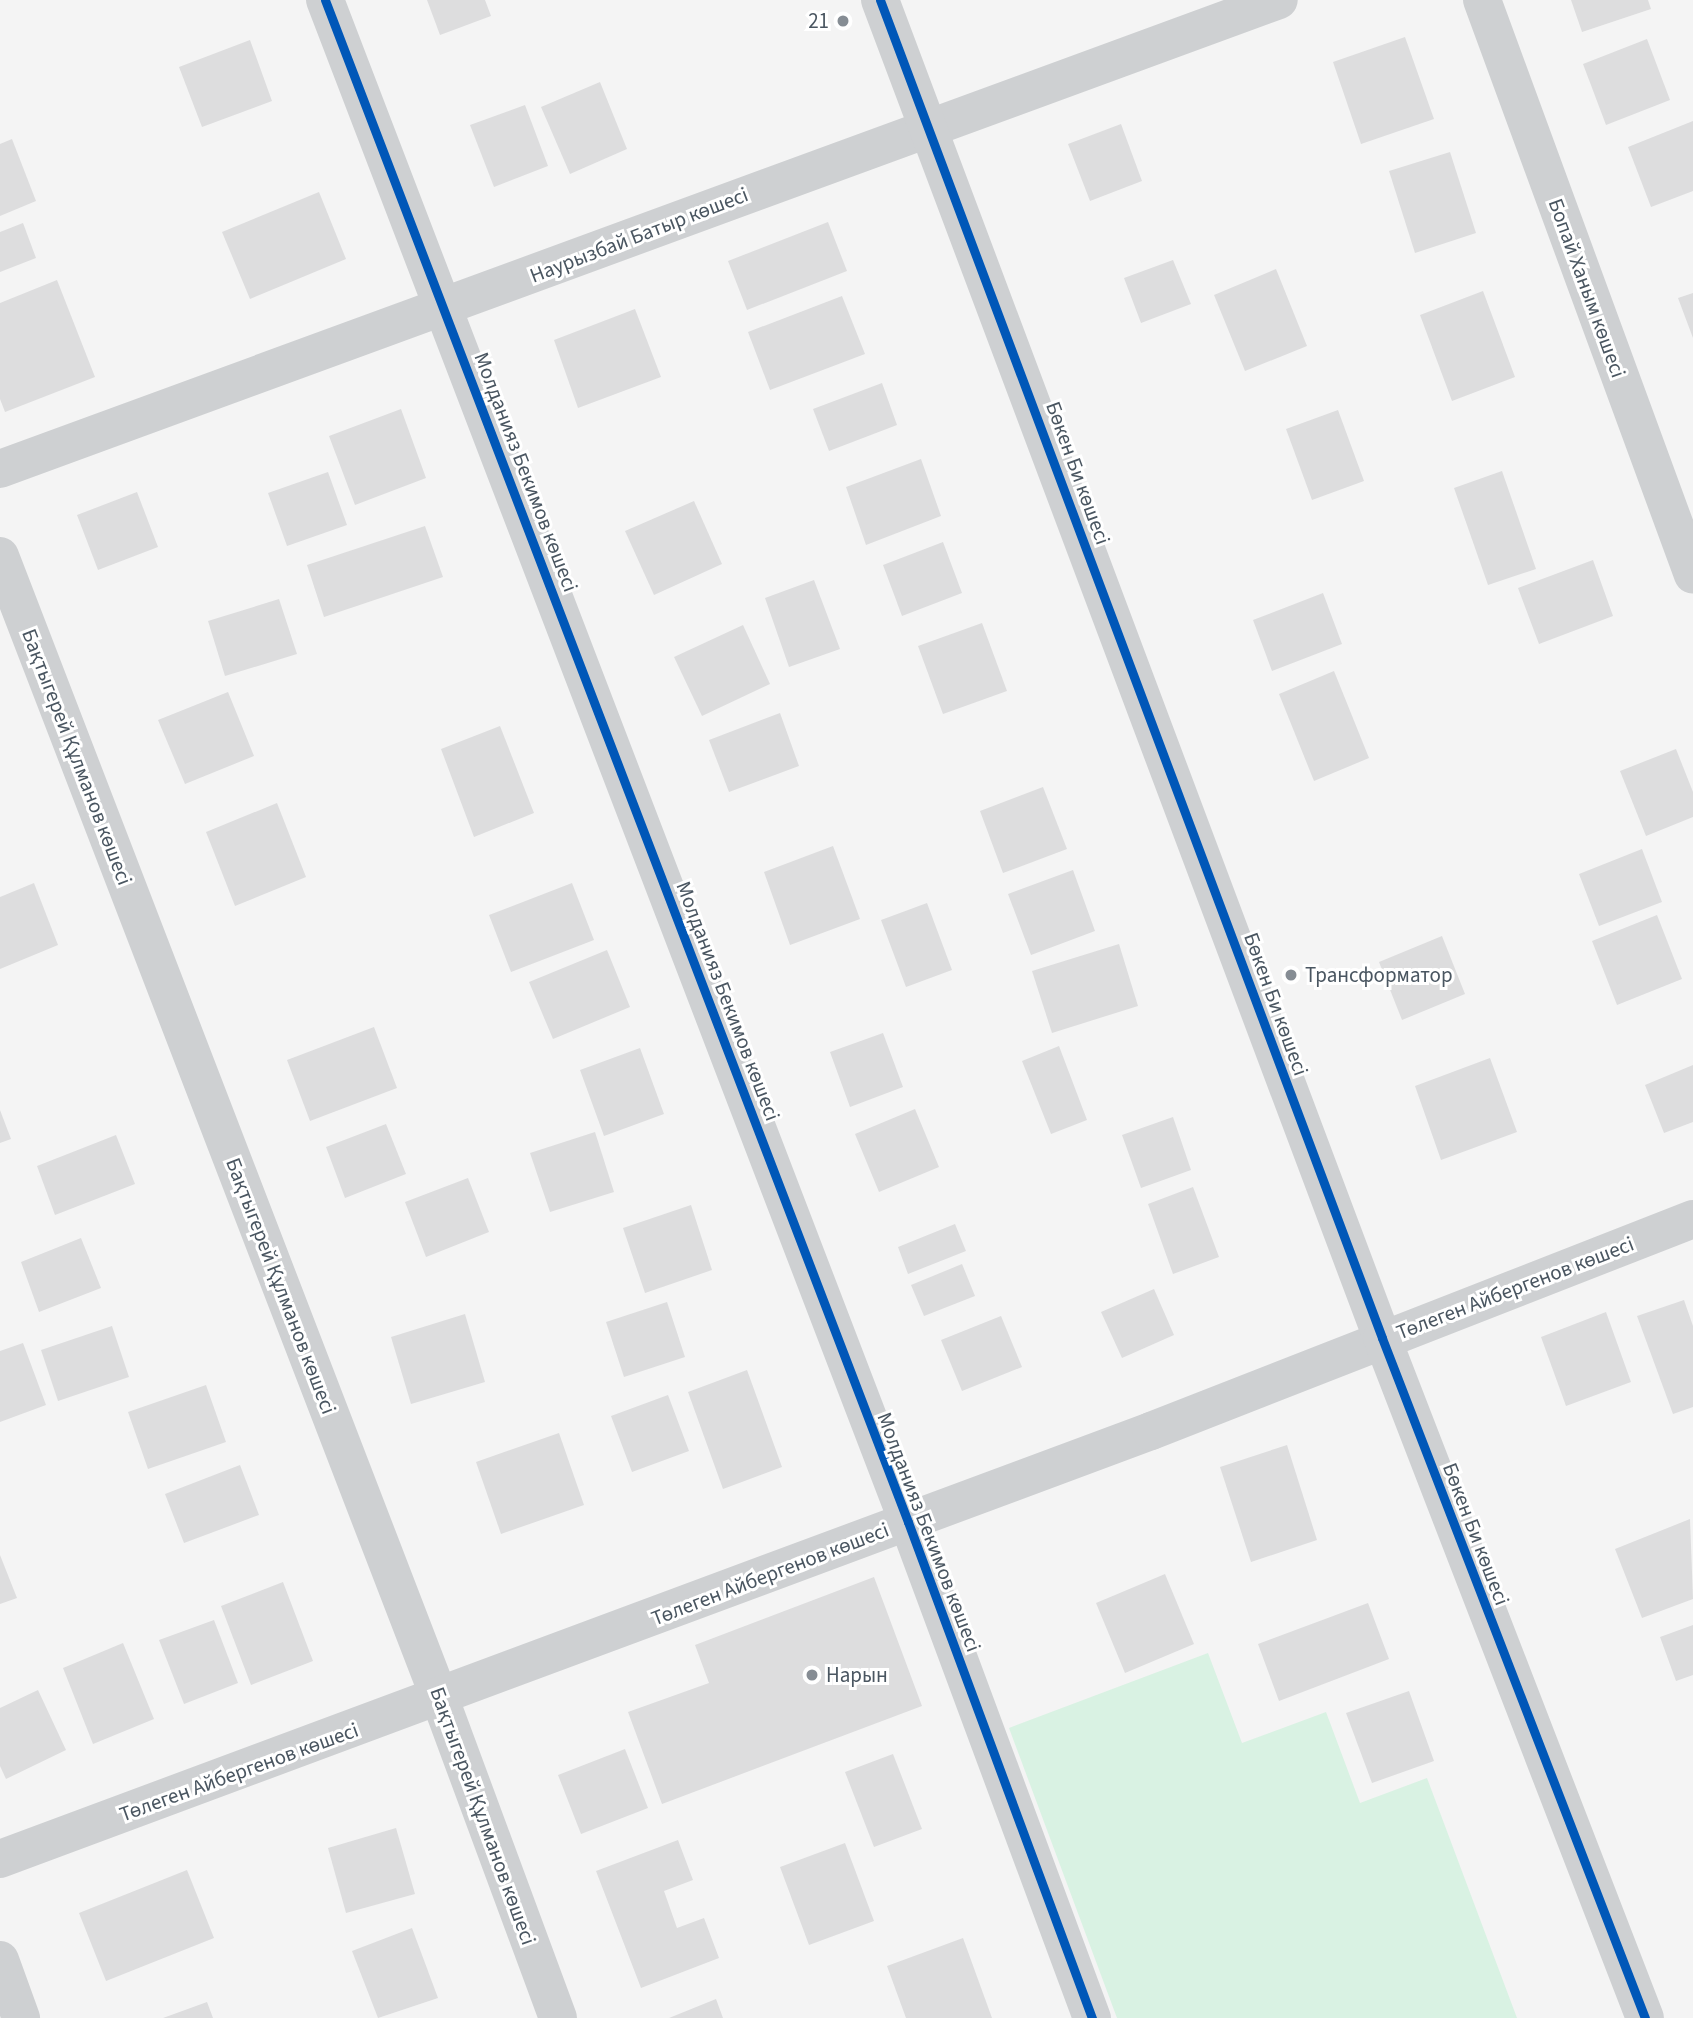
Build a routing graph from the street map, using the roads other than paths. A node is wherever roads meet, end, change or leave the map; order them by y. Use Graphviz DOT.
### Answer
graph roads {
  1 [pos="324,0"];
  2 [pos="880,0"];
  3 [pos="1279,0"];
  4 [pos="1482,0"];
  5 [pos="929,125"];
  6 [pos="444,309"];
  7 [pos="0,469"];
  8 [pos="0,556"];
  9 [pos="1693,575"];
  10 [pos="1693,1219"];
  11 [pos="1382,1338"];
  12 [pos="908,1522"];
  13 [pos="440,1699"];
  14 [pos="0,1859"];
  15 [pos="0,1960"];
  16 [pos="21,2018"];
  17 [pos="558,2018"];
  18 [pos="1091,2018"];
  19 [pos="1645,2018"];
  1 -- 6 [label="street, Молданияз Бекимов көшесі"];
  2 -- 5 [label="street, Бөкен Би көшесі"];
  3 -- 5 [label="street, Наурызбай Батыр көшесі"];
  4 -- 9 [label="street, Бопай Ханым көшесі"];
  5 -- 6 [label="street, Наурызбай Батыр көшесі"];
  5 -- 11 [label="street, Бөкен Би көшесі"];
  6 -- 7 [label="street, Наурызбай Батыр көшесі"];
  6 -- 12 [label="street, Молданияз Бекимов көшесі"];
  8 -- 13 [label="street, Бақтыгерей Құлманов көшесі"];
  10 -- 11 [label="street, Төлеген Айбергенов көшесі"];
  11 -- 12 [label="street, Төлеген Айбергенов көшесі"];
  11 -- 19 [label="street, Бөкен Би көшесі"];
  12 -- 13 [label="street, Төлеген Айбергенов көшесі"];
  12 -- 18 [label="street, Молданияз Бекимов көшесі"];
  13 -- 14 [label="street, Төлеген Айбергенов көшесі"];
  13 -- 17 [label="street, Бақтыгерей Құлманов көшесі"];
  15 -- 16 [label="street"];
}
